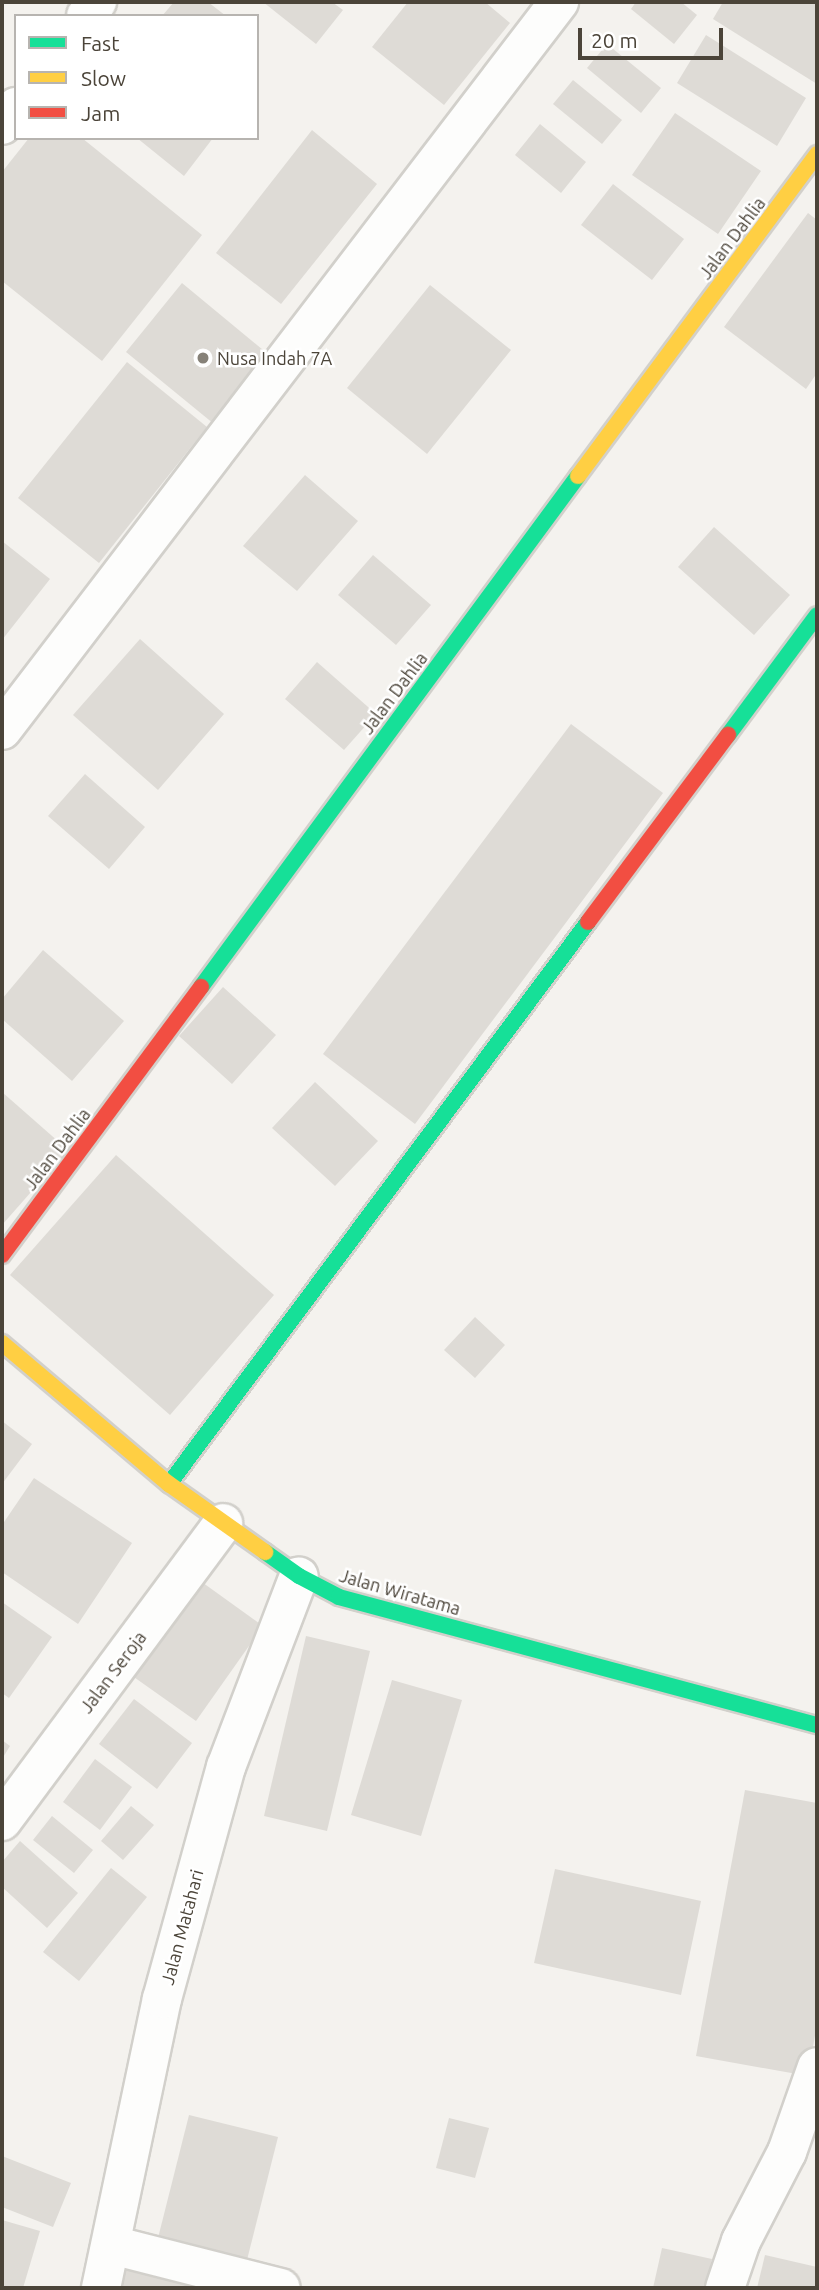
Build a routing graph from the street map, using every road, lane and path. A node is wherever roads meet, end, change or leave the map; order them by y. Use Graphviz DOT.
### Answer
graph roads {
  1 [pos="559,2"];
  2 [pos="14,110"];
  3 [pos="2,125"];
  4 [pos="817,155"];
  5 [pos="817,615"];
  6 [pos="2,730"];
  7 [pos="2,1255"];
  8 [pos="2,1343"];
  9 [pos="169,1484"];
  10 [pos="223,1523"];
  11 [pos="299,1576"];
  12 [pos="817,1726"];
  13 [pos="2,1821"];
  14 [pos="817,2067"];
  15 [pos="112,2245"];
  16 [pos="101,2288"];
  17 [pos="281,2288"];
  18 [pos="725,2288"];
  1 -- 6 [label="street"];
  2 -- 3 [label="street"];
  4 -- 7 [label="street, Jalan Dahlia"];
  5 -- 9 [label="street"];
  8 -- 9 [label="street, Jalan Wiratama"];
  9 -- 10 [label="street, Jalan Wiratama"];
  10 -- 11 [label="street, Jalan Wiratama"];
  10 -- 13 [label="street, Jalan Seroja"];
  11 -- 12 [label="street, Jalan Wiratama"];
  11 -- 15 [label="street, Jalan Matahari"];
  14 -- 18 [label="street"];
  15 -- 16 [label="street, Jalan Matahari"];
  15 -- 17 [label="street"];
}
